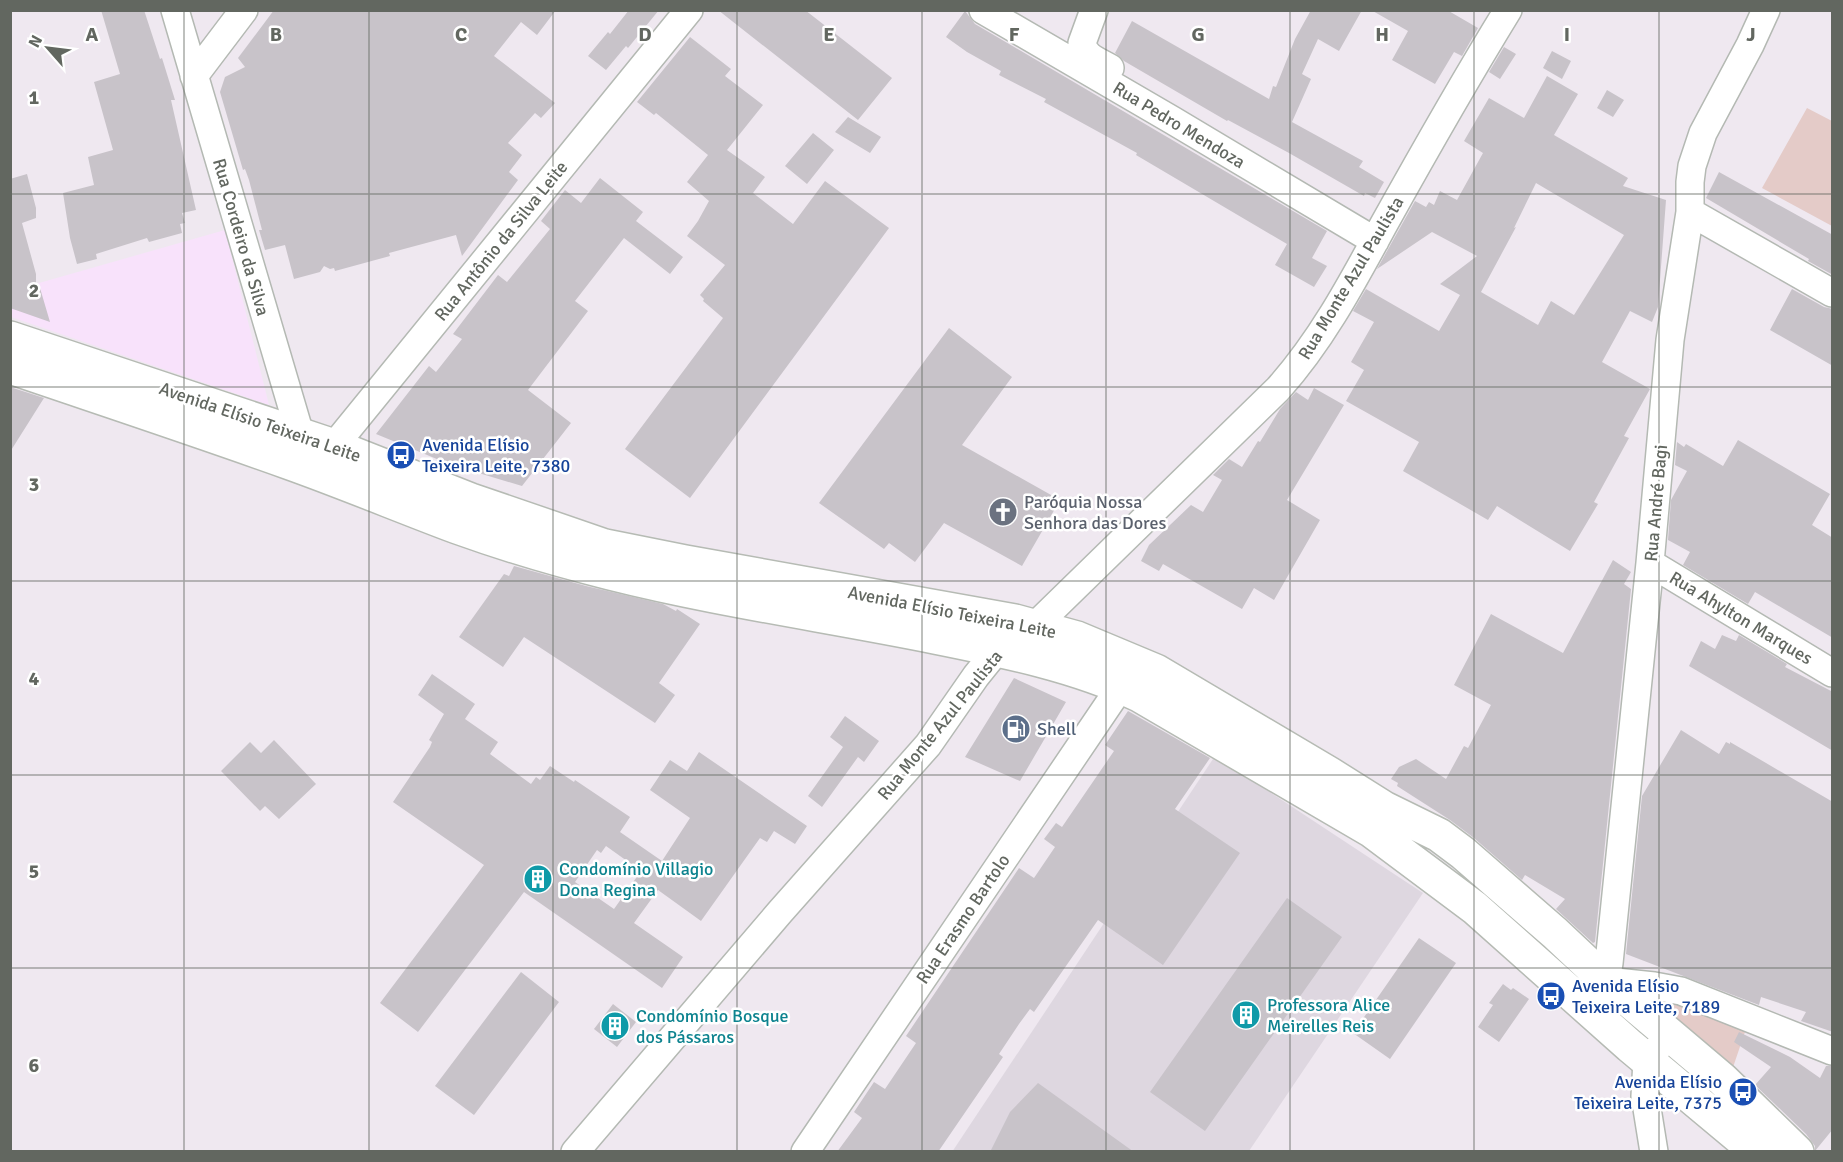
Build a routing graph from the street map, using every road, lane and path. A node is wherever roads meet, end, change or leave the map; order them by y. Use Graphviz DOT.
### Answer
graph roads {
  1 [pos="175,10"];
  2 [pos="244,10"];
  3 [pos="688,10"];
  4 [pos="983,10"];
  5 [pos="1094,10"];
  6 [pos="1508,10"];
  7 [pos="1766,10"];
  8 [pos="194,76"];
  9 [pos="1690,212"];
  10 [pos="1379,233"];
  11 [pos="1833,293"];
  12 [pos="10,338"];
  13 [pos="10,367"];
  14 [pos="295,449"];
  15 [pos="329,461"];
  16 [pos="1650,563"];
  17 [pos="1035,626"];
  18 [pos="997,650"];
  19 [pos="1833,673"];
  20 [pos="1128,674"];
  21 [pos="1596,994"];
  22 [pos="1668,1035"];
  23 [pos="1833,1051"];
  24 [pos="1647,1061"];
  25 [pos="575,1152"];
  26 [pos="805,1152"];
  27 [pos="1654,1152"];
  28 [pos="1757,1152"];
  29 [pos="1797,1152"];
  1 -- 8 [label="street, Rua Cordeiro da Silva"];
  2 -- 8 [label="street"];
  3 -- 15 [label="street, Rua Antônio da Silva Leite"];
  4 -- 10 [label="street, Rua Pedro Mendoza"];
  5 -- 10 [label="street, Rua Pedro Mendoza"];
  6 -- 10 [label="street, Rua Monte Azul Paulista"];
  7 -- 9 [label="street, Rua André Bagi"];
  8 -- 14 [label="street, Rua Cordeiro da Silva"];
  9 -- 11 [label="street"];
  9 -- 16 [label="street, Rua André Bagi"];
  10 -- 17 [label="street, Rua Monte Azul Paulista"];
  12 -- 14 [label="main road, Avenida Elísio Teixeira Leite"];
  13 -- 14 [label="main road, Avenida Elísio Teixeira Leite"];
  14 -- 15 [label="main road, Avenida Elísio Teixeira Leite"];
  15 -- 17 [label="main road, Avenida Elísio Teixeira Leite"];
  15 -- 18 [label="main road, Avenida Elísio Teixeira Leite"];
  16 -- 19 [label="street, Rua Ahylton Marques"];
  16 -- 21 [label="street, Rua André Bagi"];
  17 -- 18 [label="street, Rua Monte Azul Paulista"];
  17 -- 20 [label="main road, Avenida Elísio Teixeira Leite"];
  18 -- 20 [label="main road, Avenida Elísio Teixeira Leite"];
  18 -- 25 [label="street, Rua Monte Azul Paulista"];
  20 -- 21 [label="main road, Avenida Elísio Teixeira Leite"];
  20 -- 26 [label="street, Rua Erasmo Bartolo"];
  21 -- 22 [label="main road, Avenida Elísio Teixeira Leite"];
  21 -- 23 [label="street"];
  21 -- 24 [label="main road, Avenida Elísio Teixeira Leite"];
  22 -- 24 [label="street"];
  22 -- 29 [label="main road, Avenida Elísio Teixeira Leite"];
  24 -- 27 [label="street"];
  24 -- 28 [label="main road, Avenida Elísio Teixeira Leite"];
}
